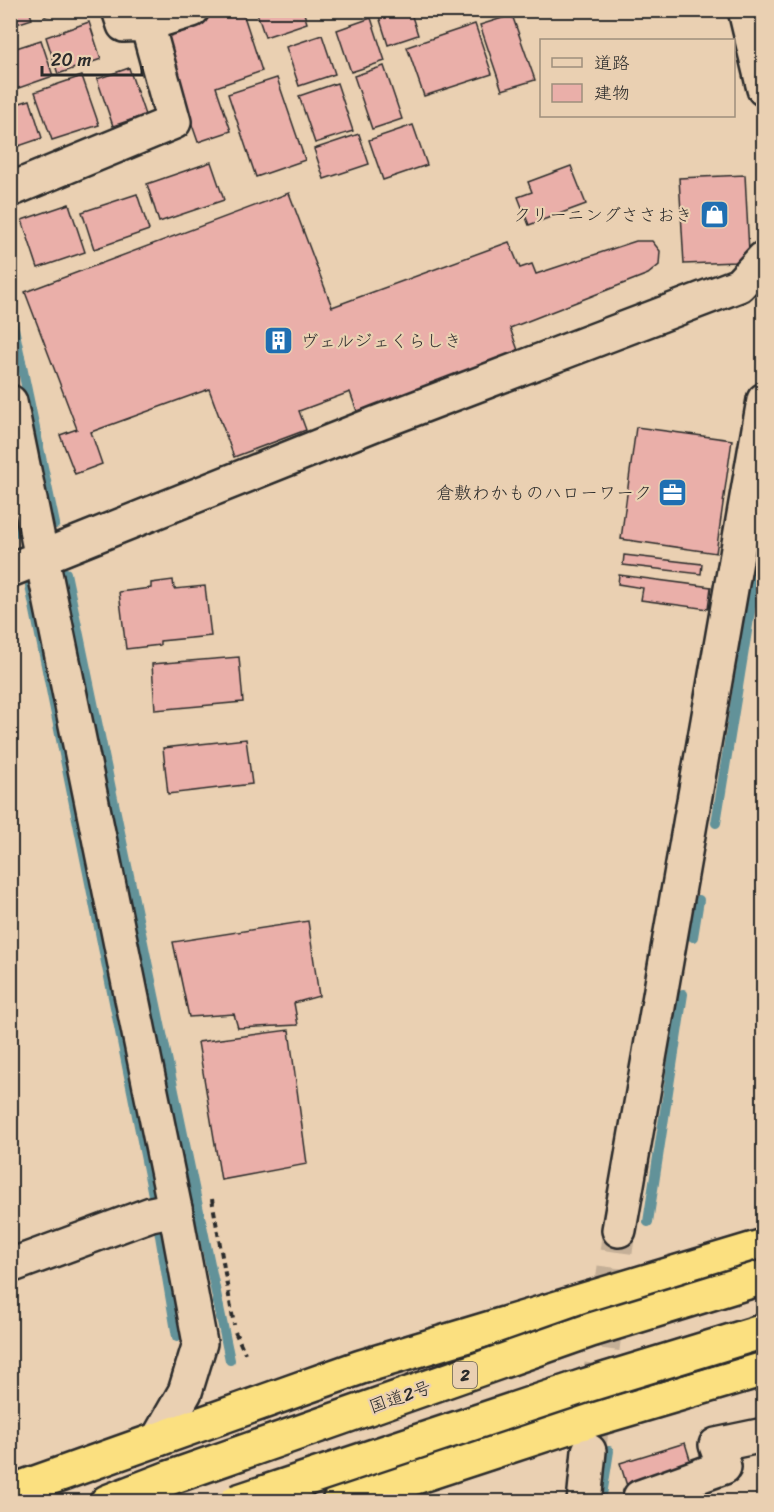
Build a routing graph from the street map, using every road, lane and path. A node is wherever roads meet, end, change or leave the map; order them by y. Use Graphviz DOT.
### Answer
graph roads {
  1 [pos="192,10"];
  2 [pos="745,10"];
  3 [pos="133,17"];
  4 [pos="764,89"];
  5 [pos="10,190"];
  6 [pos="764,258"];
  7 [pos="751,289"];
  8 [pos="764,400"];
  9 [pos="10,402"];
  10 [pos="43,557"];
  11 [pos="10,570"];
  12 [pos="212,1198"];
  13 [pos="162,1212"];
  14 [pos="619,1230"];
  15 [pos="764,1246"];
  16 [pos="10,1266"];
  17 [pos="764,1277"];
  18 [pos="764,1331"];
  19 [pos="245,1353"];
  20 [pos="764,1369"];
  21 [pos="764,1435"];
  22 [pos="158,1439"];
  23 [pos="589,1451"];
  24 [pos="10,1492"];
  25 [pos="636,1500"];
  26 [pos="107,1502"];
  27 [pos="236,1502"];
  28 [pos="339,1502"];
  29 [pos="584,1502"];
  1 -- 3 [label="street"];
  2 -- 4 [label="street"];
  3 -- 5 [label="street"];
  6 -- 7 [label="street"];
  7 -- 10 [label="street"];
  8 -- 14 [label="street"];
  9 -- 10 [label="street"];
  10 -- 11 [label="street"];
  10 -- 13 [label="street"];
  12 -- 19 [label="path"];
  13 -- 16 [label="street"];
  13 -- 22 [label="street"];
  15 -- 22 [label="highway"];
  17 -- 26 [label="highway, 国道2号 / 2, bridge"];
  18 -- 27 [label="highway, bridge"];
  20 -- 28 [label="highway"];
  21 -- 25 [label="street"];
  22 -- 24 [label="highway"];
  23 -- 29 [label="street"];
}
